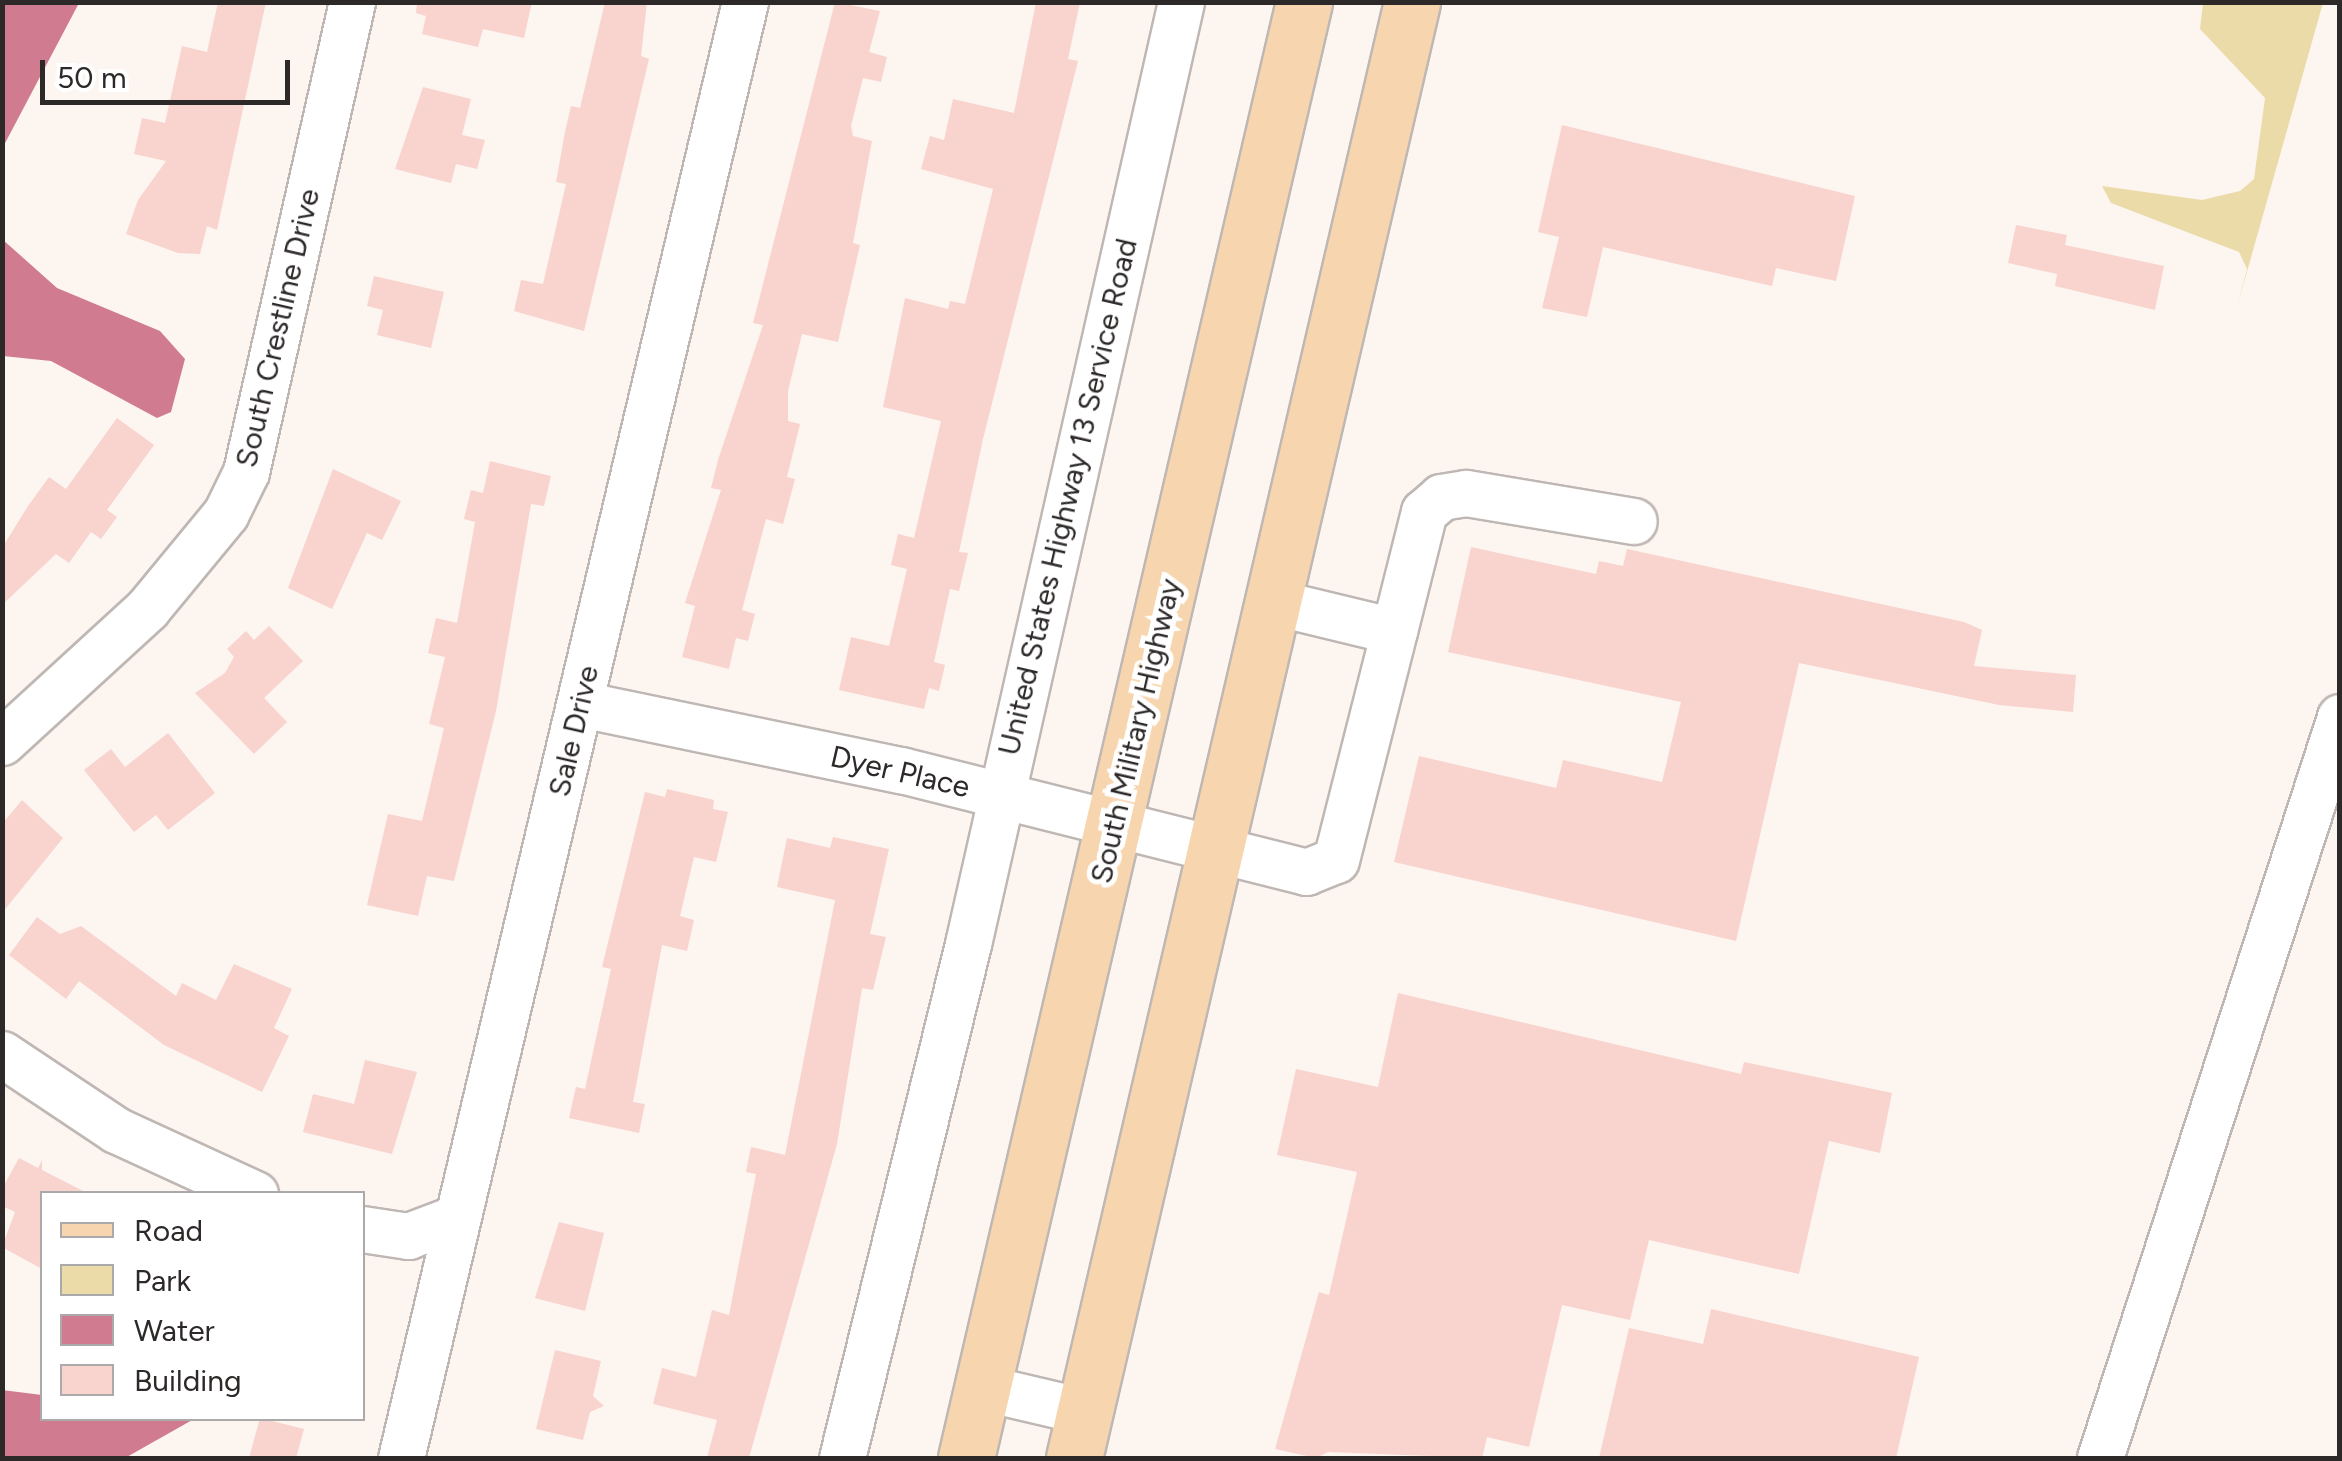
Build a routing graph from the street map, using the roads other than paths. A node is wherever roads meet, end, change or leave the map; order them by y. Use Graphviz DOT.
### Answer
graph roads {
  1 [pos="352,2"];
  2 [pos="745,2"];
  3 [pos="1181,2"];
  4 [pos="1304,2"];
  5 [pos="1412,2"];
  6 [pos="1634,521"];
  7 [pos="1274,602"];
  8 [pos="1394,631"];
  9 [pos="581,704"];
  10 [pos="2340,718"];
  11 [pos="2,742"];
  12 [pos="1002,794"];
  13 [pos="1112,824"];
  14 [pos="1217,848"];
  15 [pos="2,1054"];
  16 [pos="248,1191"];
  17 [pos="458,1217"];
  18 [pos="365,1229"];
  19 [pos="985,1388"];
  20 [pos="1080,1435"];
  21 [pos="401,1458"];
  22 [pos="842,1458"];
  23 [pos="966,1458"];
  24 [pos="2100,1458"];
  1 -- 11 [label="street, South Crestline Drive"];
  2 -- 9 [label="street, Sale Drive"];
  3 -- 12 [label="street, United States Highway 13 Service Road"];
  4 -- 13 [label="main road, South Military Highway"];
  5 -- 7 [label="main road"];
  6 -- 8 [label="street"];
  7 -- 8 [label="street"];
  7 -- 14 [label="main road"];
  8 -- 14 [label="street, Dyer Place"];
  9 -- 12 [label="street, Dyer Place"];
  9 -- 17 [label="street, Sale Drive"];
  10 -- 24 [label="street"];
  12 -- 13 [label="street, Dyer Place"];
  12 -- 22 [label="street, United States Highway 13 Service Road"];
  13 -- 14 [label="street, Dyer Place"];
  13 -- 19 [label="main road, South Military Highway"];
  14 -- 20 [label="main road"];
  15 -- 16 [label="street"];
  17 -- 18 [label="street"];
  17 -- 21 [label="street, Sale Drive"];
  19 -- 20 [label="street"];
  19 -- 23 [label="main road, South Military Highway"];
}
